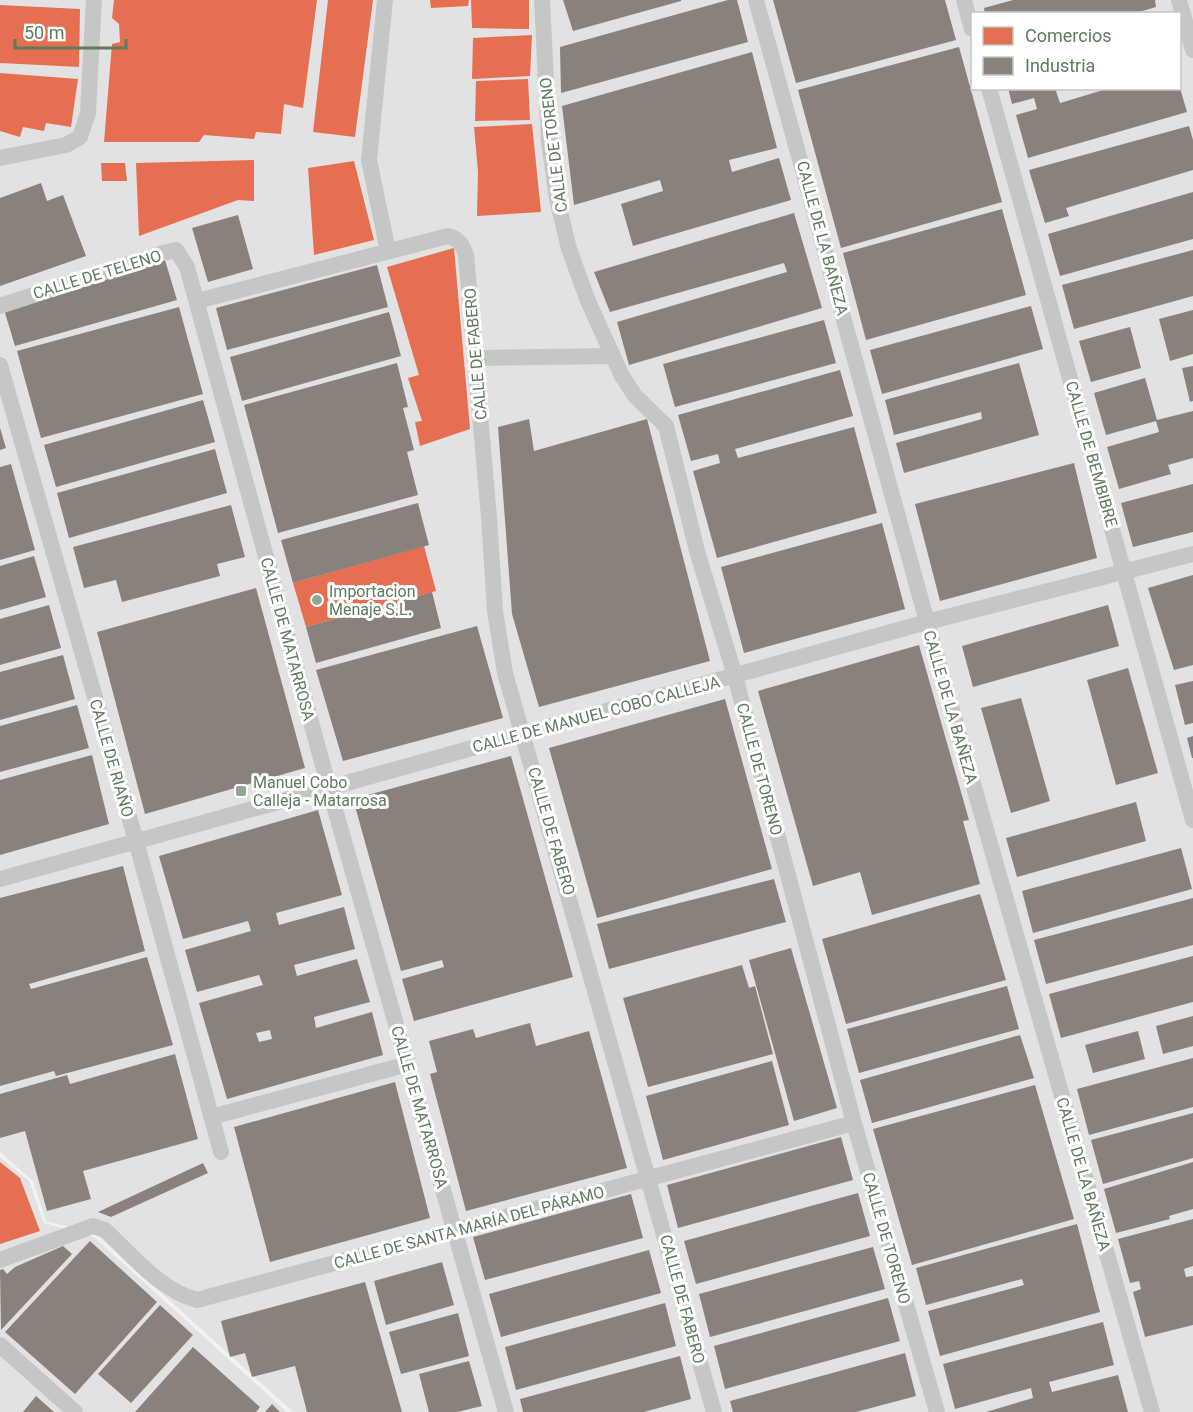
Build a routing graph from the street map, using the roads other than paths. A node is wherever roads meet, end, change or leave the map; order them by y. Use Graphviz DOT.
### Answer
graph roads {
  1 [pos="94,0"];
  2 [pos="386,0"];
  3 [pos="542,0"];
  4 [pos="756,0"];
  5 [pos="964,0"];
  6 [pos="1179,0"];
  7 [pos="971,25"];
  8 [pos="1193,50"];
  9 [pos="990,90"];
  10 [pos="0,158"];
  11 [pos="388,251"];
  12 [pos="197,301"];
  13 [pos="0,306"];
  14 [pos="613,356"];
  15 [pos="475,358"];
  16 [pos="0,365"];
  17 [pos="1193,554"];
  18 [pos="1124,572"];
  19 [pos="927,622"];
  20 [pos="735,676"];
  21 [pos="524,733"];
  22 [pos="329,788"];
  23 [pos="1193,820"];
  24 [pos="136,841"];
  25 [pos="0,879"];
  26 [pos="408,1064"];
  27 [pos="211,1117"];
  28 [pos="855,1123"];
  29 [pos="220,1152"];
  30 [pos="650,1179"];
  31 [pos="455,1229"];
  32 [pos="0,1260"];
  33 [pos="0,1345"];
  34 [pos="75,1412"];
  35 [pos="506,1412"];
  36 [pos="714,1412"];
  37 [pos="937,1412"];
  38 [pos="1152,1412"];
  1 -- 10 [label="street"];
  2 -- 11 [label="street"];
  3 -- 14 [label="street, CALLE DE TORENO"];
  4 -- 19 [label="street, CALLE DE LA BAÑEZA"];
  5 -- 7 [label="street"];
  6 -- 8 [label="street"];
  9 -- 18 [label="street, CALLE DE BEMBIBRE"];
  11 -- 12 [label="street"];
  11 -- 15 [label="street, CALLE DE FABERO"];
  12 -- 13 [label="street, CALLE DE TELENO"];
  12 -- 22 [label="street, CALLE DE MATARROSA"];
  14 -- 15 [label="street"];
  14 -- 20 [label="street, CALLE DE TORENO"];
  15 -- 21 [label="street, CALLE DE FABERO"];
  16 -- 24 [label="street, CALLE DE RIAÑO"];
  17 -- 18 [label="street, CALLE DE MANUEL COBO CALLEJA"];
  18 -- 19 [label="street, CALLE DE MANUEL COBO CALLEJA"];
  18 -- 23 [label="street, CALLE DE BEMBIBRE"];
  19 -- 20 [label="street, CALLE DE MANUEL COBO CALLEJA"];
  19 -- 38 [label="street, CALLE DE LA BAÑEZA"];
  20 -- 21 [label="street, CALLE DE MANUEL COBO CALLEJA"];
  20 -- 28 [label="street, CALLE DE TORENO"];
  21 -- 22 [label="street, CALLE DE MANUEL COBO CALLEJA"];
  21 -- 30 [label="street, CALLE DE FABERO"];
  22 -- 24 [label="street, CALLE DE MANUEL COBO CALLEJA"];
  22 -- 26 [label="street, CALLE DE MATARROSA"];
  24 -- 25 [label="street, CALLE DE MANUEL COBO CALLEJA"];
  24 -- 27 [label="street, CALLE DE RIAÑO"];
  26 -- 27 [label="street"];
  26 -- 31 [label="street, CALLE DE MATARROSA"];
  27 -- 29 [label="street, CALLE DE RIAÑO"];
  28 -- 30 [label="street, CALLE DE SANTA MARÍA DEL PÁRAMO"];
  28 -- 37 [label="street, CALLE DE TORENO"];
  30 -- 31 [label="street, CALLE DE SANTA MARÍA DEL PÁRAMO"];
  30 -- 36 [label="street, CALLE DE FABERO"];
  31 -- 32 [label="street, CALLE DE SANTA MARÍA DEL PÁRAMO"];
  31 -- 35 [label="street, CALLE DE MATARROSA"];
  33 -- 34 [label="street"];
}
